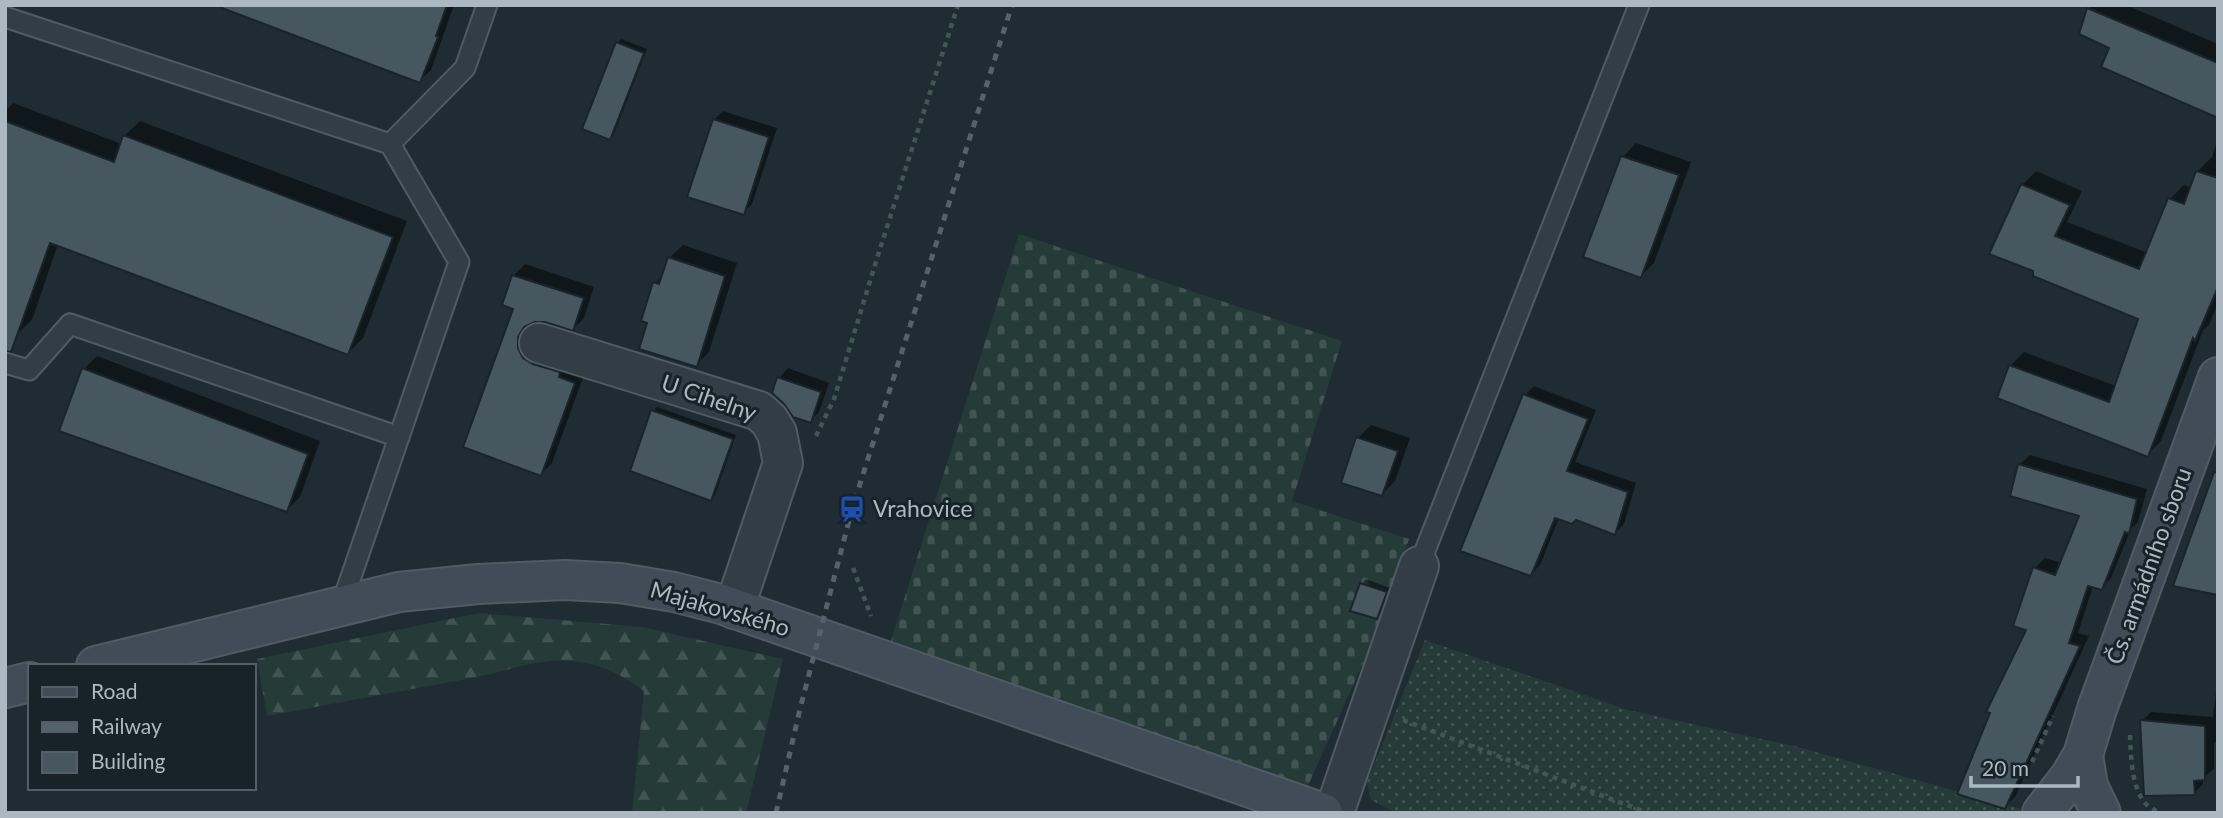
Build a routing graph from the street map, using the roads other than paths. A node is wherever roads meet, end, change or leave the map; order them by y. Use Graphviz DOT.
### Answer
graph roads {
  1 [pos="487,5"];
  2 [pos="1639,5"];
  3 [pos="5,17"];
  4 [pos="390,144"];
  5 [pos="538,343"];
  6 [pos="5,363"];
  7 [pos="2218,377"];
  8 [pos="399,437"];
  9 [pos="1419,566"];
  10 [pos="341,606"];
  11 [pos="734,609"];
  12 [pos="104,664"];
  13 [pos="28,682"];
  14 [pos="5,688"];
  15 [pos="2083,755"];
  16 [pos="1323,813"];
  17 [pos="1334,813"];
  18 [pos="2042,813"];
  19 [pos="2101,813"];
  1 -- 4 [label="lane"];
  2 -- 9 [label="lane"];
  3 -- 4 [label="lane"];
  4 -- 8 [label="lane"];
  5 -- 11 [label="street, U Cihelny"];
  6 -- 8 [label="lane"];
  7 -- 15 [label="street, Čs. armádního sboru"];
  8 -- 10 [label="lane"];
  9 -- 17 [label="street"];
  10 -- 11 [label="street, Majakovského"];
  10 -- 12 [label="street, Majakovského"];
  11 -- 16 [label="street, Majakovského"];
  13 -- 14 [label="street"];
  15 -- 18 [label="street"];
  15 -- 19 [label="street"];
}
